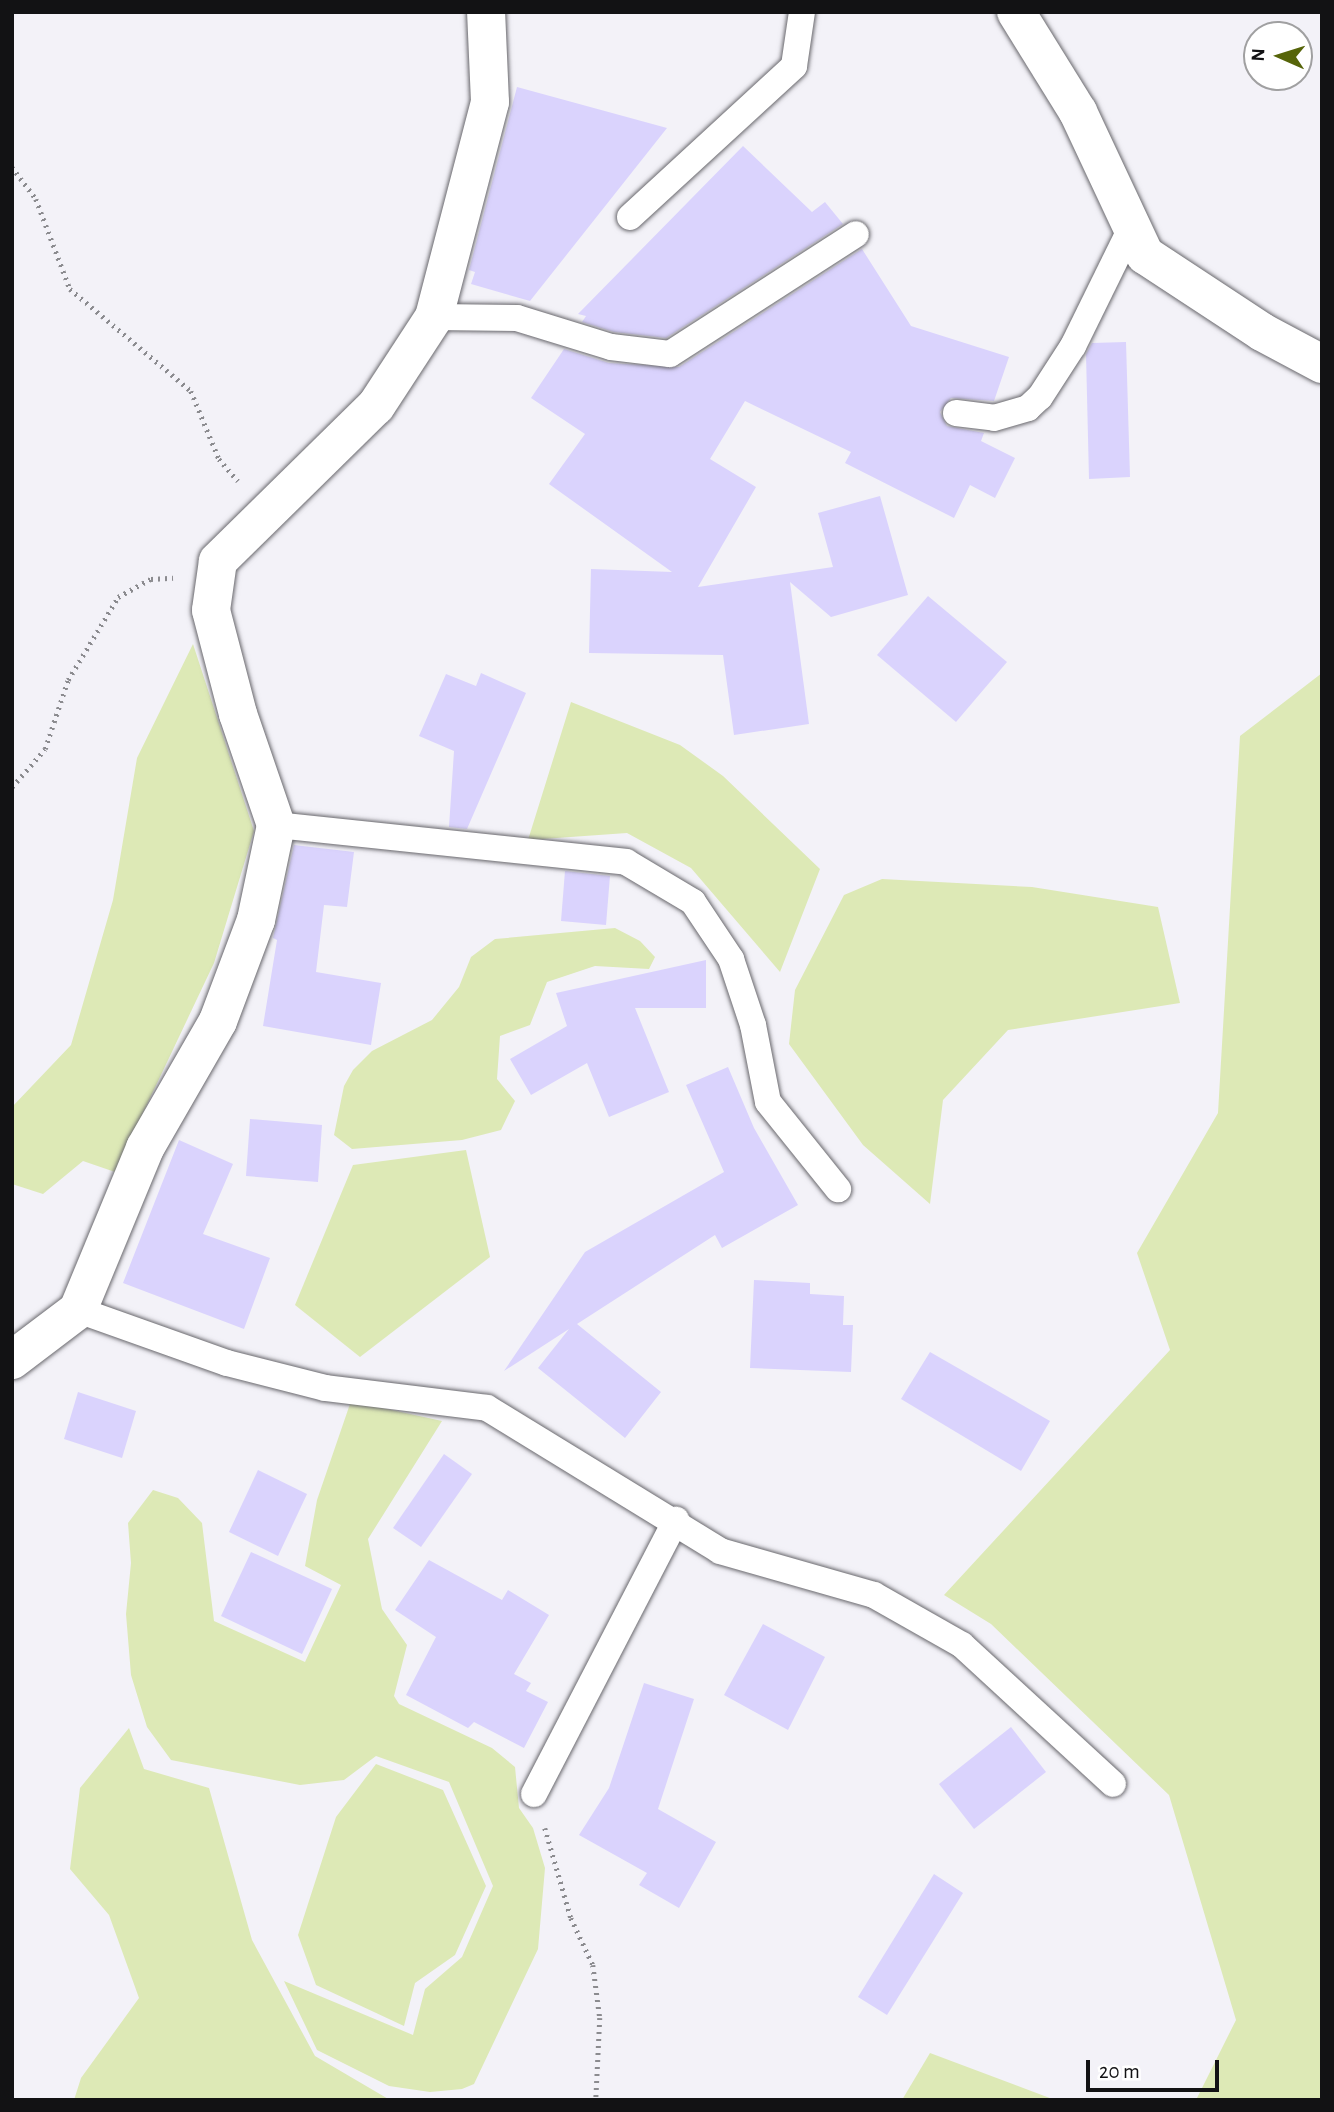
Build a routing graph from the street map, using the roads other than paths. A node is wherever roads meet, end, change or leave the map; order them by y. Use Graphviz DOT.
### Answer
graph roads {
  1 [pos="486,12"];
  2 [pos="802,12"];
  3 [pos="1016,12"];
  4 [pos="630,217"];
  5 [pos="1132,226"];
  6 [pos="856,234"];
  7 [pos="434,317"];
  8 [pos="1322,364"];
  9 [pos="956,413"];
  10 [pos="276,825"];
  11 [pos="838,1189"];
  12 [pos="78,1310"];
  13 [pos="12,1360"];
  14 [pos="676,1520"];
  15 [pos="1113,1784"];
  16 [pos="534,1794"];
  1 -- 7 [label="street"];
  2 -- 4 [label="lane"];
  3 -- 5 [label="street"];
  5 -- 8 [label="street"];
  5 -- 9 [label="lane"];
  6 -- 7 [label="lane"];
  7 -- 10 [label="street"];
  10 -- 11 [label="lane"];
  10 -- 12 [label="street"];
  12 -- 13 [label="street"];
  12 -- 14 [label="lane"];
  14 -- 15 [label="lane"];
  14 -- 16 [label="lane"];
}
